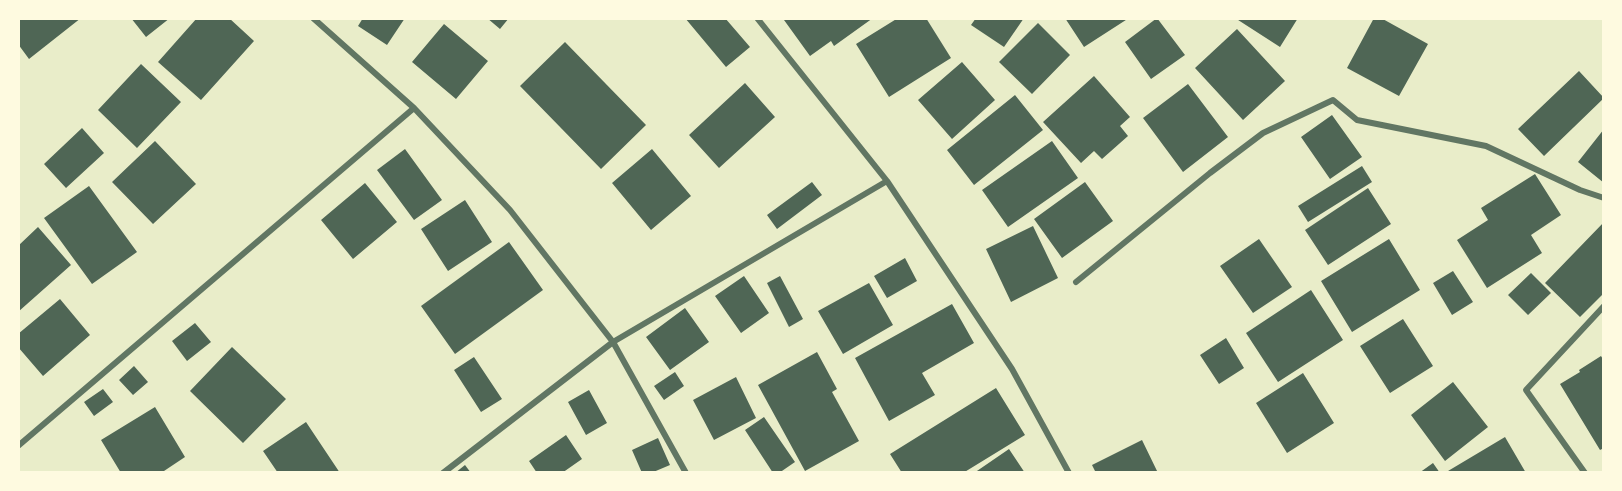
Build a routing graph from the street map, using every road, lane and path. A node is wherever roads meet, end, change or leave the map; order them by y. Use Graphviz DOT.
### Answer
graph roads {
  1 [pos="314,18"];
  2 [pos="757,18"];
  3 [pos="414,108"];
  4 [pos="887,181"];
  5 [pos="1604,198"];
  6 [pos="1076,282"];
  7 [pos="1604,306"];
  8 [pos="613,342"];
  9 [pos="18,446"];
  10 [pos="444,473"];
  11 [pos="686,473"];
  12 [pos="1069,473"];
  13 [pos="1585,473"];
  1 -- 3 [label="street"];
  2 -- 4 [label="street"];
  3 -- 8 [label="street"];
  3 -- 9 [label="street"];
  4 -- 8 [label="street"];
  4 -- 12 [label="street"];
  5 -- 6 [label="street"];
  7 -- 13 [label="street"];
  8 -- 10 [label="street"];
  8 -- 11 [label="street"];
}
